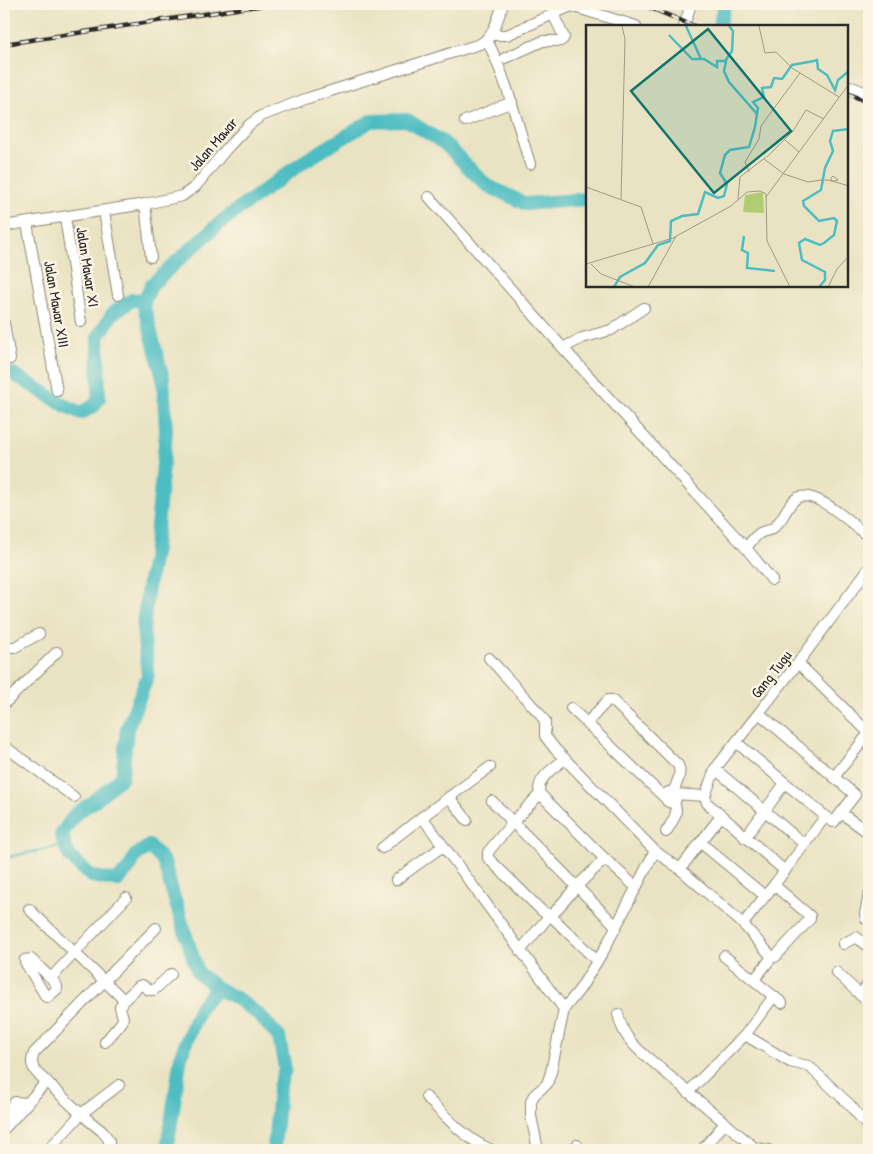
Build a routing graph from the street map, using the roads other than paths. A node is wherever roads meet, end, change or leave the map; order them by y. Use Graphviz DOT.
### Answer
graph roads {
  1 [pos="503,4"];
  2 [pos="691,4"];
  3 [pos="553,14"];
  4 [pos="617,23"];
  5 [pos="630,25"];
  6 [pos="684,25"];
  7 [pos="489,38"];
  8 [pos="505,58"];
  9 [pos="848,85"];
  10 [pos="869,94"];
  11 [pos="512,102"];
  12 [pos="466,121"];
  13 [pos="530,164"];
  14 [pos="429,197"];
  15 [pos="145,204"];
  16 [pos="104,211"];
  17 [pos="65,217"];
  18 [pos="27,223"];
  19 [pos="4,226"];
  20 [pos="151,257"];
  21 [pos="118,295"];
  22 [pos="644,308"];
  23 [pos="82,322"];
  24 [pos="4,323"];
  25 [pos="563,348"];
  26 [pos="10,359"];
  27 [pos="57,391"];
  28 [pos="869,538"];
  29 [pos="746,548"];
  30 [pos="869,568"];
  31 [pos="772,580"];
  32 [pos="39,634"];
  33 [pos="4,647"];
  34 [pos="57,652"];
  35 [pos="490,658"];
  36 [pos="798,663"];
  37 [pos="4,704"];
  38 [pos="571,708"];
  39 [pos="759,713"];
  40 [pos="587,723"];
  41 [pos="869,733"];
  42 [pos="736,742"];
  43 [pos="4,746"];
  44 [pos="565,759"];
  45 [pos="490,767"];
  46 [pos="715,768"];
  47 [pos="834,777"];
  48 [pos="785,783"];
  49 [pos="540,794"];
  50 [pos="74,797"];
  51 [pos="449,797"];
  52 [pos="672,797"];
  53 [pos="705,798"];
  54 [pos="492,801"];
  55 [pos="765,810"];
  56 [pos="841,813"];
  57 [pos="721,816"];
  58 [pos="422,817"];
  59 [pos="825,817"];
  60 [pos="467,820"];
  61 [pos="512,823"];
  62 [pos="666,832"];
  63 [pos="869,833"];
  64 [pos="746,838"];
  65 [pos="701,843"];
  66 [pos="804,844"];
  67 [pos="443,846"];
  68 [pos="382,848"];
  69 [pos="661,856"];
  70 [pos="604,859"];
  71 [pos="680,869"];
  72 [pos="785,870"];
  73 [pos="396,880"];
  74 [pos="576,886"];
  75 [pos="636,886"];
  76 [pos="774,886"];
  77 [pos="869,894"];
  78 [pos="765,896"];
  79 [pos="126,898"];
  80 [pos="29,908"];
  81 [pos="550,915"];
  82 [pos="869,921"];
  83 [pos="743,924"];
  84 [pos="616,926"];
  85 [pos="156,928"];
  86 [pos="843,944"];
  87 [pos="869,947"];
  88 [pos="520,951"];
  89 [pos="75,953"];
  90 [pos="724,956"];
  91 [pos="772,957"];
  92 [pos="597,961"];
  93 [pos="836,972"];
  94 [pos="171,974"];
  95 [pos="50,978"];
  96 [pos="754,980"];
  97 [pos="104,981"];
  98 [pos="869,983"];
  99 [pos="860,995"];
  100 [pos="774,996"];
  101 [pos="124,1000"];
  102 [pos="782,1003"];
  103 [pos="869,1003"];
  104 [pos="564,1009"];
  105 [pos="618,1014"];
  106 [pos="745,1035"];
  107 [pos="105,1042"];
  108 [pos="47,1081"];
  109 [pos="119,1085"];
  110 [pos="688,1092"];
  111 [pos="426,1097"];
  112 [pos="27,1104"];
  113 [pos="81,1114"];
  114 [pos="4,1117"];
  115 [pos="725,1123"];
  116 [pos="869,1128"];
  117 [pos="4,1129"];
  118 [pos="48,1150"];
  119 [pos="109,1150"];
  120 [pos="492,1150"];
  121 [pos="538,1150"];
  122 [pos="702,1150"];
  123 [pos="769,1150"];
  1 -- 7 [label="street"];
  2 -- 6 [label="street"];
  3 -- 4 [label="street, Jalan Mawar"];
  3 -- 7 [label="street, Jalan Mawar"];
  3 -- 8 [label="street"];
  4 -- 5 [label="street, Jalan Mawar"];
  7 -- 11 [label="street"];
  7 -- 15 [label="street, Jalan Mawar"];
  9 -- 10 [label="street"];
  11 -- 12 [label="street"];
  11 -- 13 [label="street"];
  14 -- 25 [label="street"];
  15 -- 16 [label="street, Jalan Mawar"];
  15 -- 20 [label="street"];
  16 -- 17 [label="street, Jalan Mawar"];
  16 -- 21 [label="street"];
  17 -- 18 [label="street, Jalan Mawar"];
  17 -- 23 [label="street, Jalan Mawar XI"];
  18 -- 19 [label="street, Jalan Mawar"];
  18 -- 27 [label="street, Jalan Mawar XIII"];
  22 -- 25 [label="street"];
  24 -- 26 [label="street"];
  25 -- 29 [label="street"];
  28 -- 29 [label="street"];
  29 -- 31 [label="street"];
  30 -- 36 [label="street, Gang Tugu"];
  32 -- 33 [label="street"];
  34 -- 37 [label="street"];
  35 -- 44 [label="street"];
  36 -- 39 [label="street, Gang Tugu"];
  36 -- 41 [label="street"];
  38 -- 40 [label="street"];
  39 -- 42 [label="street, Gang Tugu"];
  39 -- 47 [label="street"];
  40 -- 52 [label="street"];
  40 -- 52 [label="street"];
  41 -- 47 [label="street"];
  42 -- 46 [label="street, Gang Tugu"];
  42 -- 48 [label="street"];
  43 -- 50 [label="street"];
  44 -- 49 [label="street"];
  44 -- 69 [label="street"];
  45 -- 51 [label="street"];
  46 -- 53 [label="street, Gang Tugu"];
  46 -- 55 [label="street"];
  47 -- 56 [label="street"];
  48 -- 55 [label="street"];
  48 -- 59 [label="street"];
  49 -- 61 [label="street"];
  49 -- 70 [label="street"];
  51 -- 58 [label="street"];
  51 -- 60 [label="street"];
  52 -- 53 [label="street"];
  52 -- 62 [label="street"];
  53 -- 57 [label="street"];
  54 -- 61 [label="street"];
  55 -- 64 [label="street"];
  55 -- 66 [label="street"];
  56 -- 59 [label="street"];
  56 -- 63 [label="street"];
  57 -- 64 [label="street"];
  57 -- 65 [label="street"];
  58 -- 67 [label="street"];
  58 -- 68 [label="street"];
  59 -- 66 [label="street"];
  61 -- 74 [label="street"];
  61 -- 81 [label="street"];
  64 -- 72 [label="street"];
  65 -- 71 [label="street"];
  65 -- 78 [label="street"];
  66 -- 72 [label="street"];
  67 -- 73 [label="street"];
  67 -- 88 [label="street"];
  69 -- 71 [label="street"];
  69 -- 75 [label="street"];
  70 -- 74 [label="street"];
  70 -- 75 [label="street"];
  71 -- 83 [label="street"];
  72 -- 76 [label="street"];
  74 -- 81 [label="street"];
  74 -- 84 [label="street"];
  75 -- 84 [label="street"];
  76 -- 78 [label="street"];
  76 -- 91 [label="street"];
  77 -- 82 [label="street"];
  78 -- 83 [label="street"];
  79 -- 89 [label="street"];
  80 -- 89 [label="street"];
  81 -- 88 [label="street"];
  81 -- 92 [label="street"];
  83 -- 91 [label="street"];
  84 -- 92 [label="street"];
  85 -- 97 [label="street"];
  86 -- 87 [label="street"];
  88 -- 104 [label="street"];
  89 -- 95 [label="street"];
  89 -- 97 [label="street"];
  90 -- 96 [label="street"];
  91 -- 96 [label="street"];
  92 -- 104 [label="street"];
  93 -- 99 [label="street"];
  94 -- 101 [label="street"];
  96 -- 100 [label="street"];
  97 -- 101 [label="street"];
  97 -- 108 [label="street"];
  98 -- 99 [label="street"];
  99 -- 103 [label="street"];
  100 -- 102 [label="street"];
  100 -- 106 [label="street"];
  101 -- 107 [label="street"];
  104 -- 121 [label="street"];
  105 -- 110 [label="street"];
  106 -- 110 [label="street"];
  106 -- 116 [label="street"];
  108 -- 112 [label="street"];
  108 -- 113 [label="street"];
  109 -- 113 [label="street"];
  110 -- 115 [label="street"];
  111 -- 120 [label="street"];
  112 -- 114 [label="street"];
  112 -- 117 [label="street"];
  113 -- 118 [label="street"];
  113 -- 119 [label="street"];
  115 -- 122 [label="street"];
  115 -- 123 [label="street"];
}
